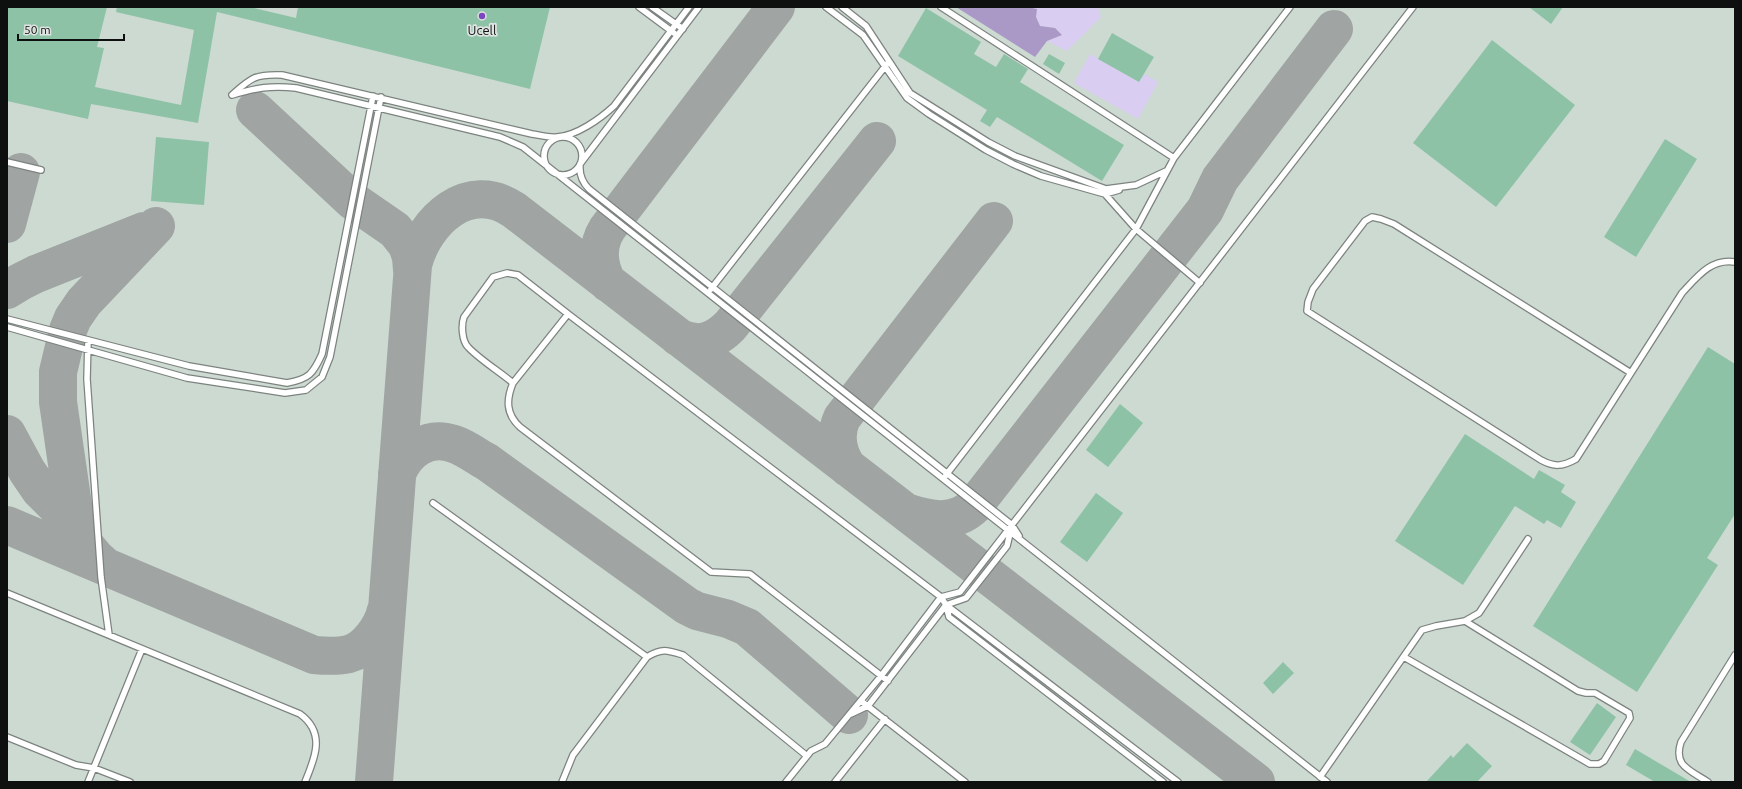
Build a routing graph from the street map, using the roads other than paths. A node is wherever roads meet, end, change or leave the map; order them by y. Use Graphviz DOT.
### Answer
graph roads {
  1 [pos="639,7"];
  2 [pos="652,7"];
  3 [pos="689,7"];
  4 [pos="699,7"];
  5 [pos="826,7"];
  6 [pos="842,7"];
  7 [pos="941,7"];
  8 [pos="1290,7"];
  9 [pos="1412,8"];
  10 [pos="676,24"];
  11 [pos="683,29"];
  12 [pos="671,31"];
  13 [pos="678,36"];
  14 [pos="889,61"];
  15 [pos="885,67"];
  16 [pos="264,74"];
  17 [pos="261,87"];
  18 [pos="373,96"];
  19 [pos="381,97"];
  20 [pos="371,105"];
  21 [pos="379,107"];
  22 [pos="557,137"];
  23 [pos="1174,158"];
  24 [pos="7,162"];
  25 [pos="580,164"];
  26 [pos="550,169"];
  27 [pos="41,170"];
  28 [pos="1166,171"];
  29 [pos="1090,183"];
  30 [pos="1136,185"];
  31 [pos="1105,194"];
  32 [pos="1136,229"];
  33 [pos="1735,262"];
  34 [pos="1200,283"];
  35 [pos="713,287"];
  36 [pos="708,293"];
  37 [pos="568,314"];
  38 [pos="7,319"];
  39 [pos="7,327"];
  40 [pos="88,340"];
  41 [pos="87,350"];
  42 [pos="1631,373"];
  43 [pos="513,383"];
  44 [pos="946,476"];
  45 [pos="433,503"];
  46 [pos="1010,528"];
  47 [pos="1528,539"];
  48 [pos="7,593"];
  49 [pos="941,597"];
  50 [pos="946,605"];
  51 [pos="1465,621"];
  52 [pos="109,635"];
  53 [pos="142,649"];
  54 [pos="1735,655"];
  55 [pos="1404,656"];
  56 [pos="647,657"];
  57 [pos="881,676"];
  58 [pos="888,681"];
  59 [pos="861,700"];
  60 [pos="868,706"];
  61 [pos="849,715"];
  62 [pos="885,718"];
  63 [pos="7,737"];
  64 [pos="807,756"];
  65 [pos="94,768"];
  66 [pos="1320,777"];
  67 [pos="88,782"];
  68 [pos="130,782"];
  69 [pos="305,782"];
  70 [pos="562,782"];
  71 [pos="786,782"];
  72 [pos="834,782"];
  73 [pos="965,782"];
  74 [pos="1163,782"];
  75 [pos="1178,782"];
  76 [pos="1327,782"];
  77 [pos="1708,782"];
  1 -- 12 [label="lane"];
  2 -- 10 [label="lane"];
  3 -- 10 [label="lane"];
  4 -- 11 [label="lane"];
  5 -- 15 [label="lane"];
  6 -- 14 [label="lane"];
  7 -- 23 [label="lane"];
  8 -- 23 [label="lane"];
  9 -- 34 [label="lane"];
  10 -- 11 [label="lane"];
  10 -- 12 [label="lane"];
  11 -- 13 [label="lane"];
  12 -- 13 [label="lane"];
  12 -- 22 [label="lane"];
  13 -- 25 [label="lane"];
  14 -- 15 [label="lane"];
  14 -- 29 [label="lane"];
  15 -- 31 [label="lane"];
  15 -- 35 [label="lane"];
  16 -- 17 [label="lane"];
  16 -- 17 [label="lane"];
  16 -- 18 [label="lane"];
  17 -- 20 [label="lane"];
  18 -- 19 [label="lane"];
  18 -- 20 [label="lane"];
  19 -- 21 [label="lane"];
  19 -- 22 [label="lane"];
  20 -- 21 [label="lane"];
  20 -- 40 [label="lane"];
  21 -- 26 [label="lane"];
  21 -- 41 [label="lane"];
  22 -- 25 [label="lane"];
  22 -- 26 [label="lane"];
  23 -- 28 [label="lane"];
  24 -- 27 [label="lane"];
  25 -- 26 [label="lane"];
  25 -- 35 [label="lane"];
  26 -- 36 [label="lane"];
  28 -- 30 [label="lane"];
  28 -- 32 [label="lane"];
  29 -- 30 [label="lane"];
  29 -- 31 [label="lane"];
  30 -- 31 [label="lane"];
  31 -- 32 [label="lane"];
  32 -- 34 [label="lane"];
  32 -- 44 [label="lane"];
  33 -- 42 [label="lane"];
  34 -- 46 [label="lane"];
  35 -- 36 [label="lane"];
  35 -- 44 [label="lane"];
  36 -- 44 [label="lane"];
  37 -- 43 [label="lane"];
  37 -- 43 [label="lane"];
  37 -- 49 [label="lane"];
  38 -- 40 [label="lane"];
  39 -- 41 [label="lane"];
  40 -- 41 [label="lane"];
  41 -- 52 [label="lane"];
  42 -- 42 [label="lane"];
  43 -- 57 [label="lane"];
  44 -- 46 [label="lane"];
  45 -- 56 [label="lane"];
  46 -- 49 [label="lane"];
  46 -- 50 [label="lane"];
  46 -- 66 [label="lane"];
  47 -- 51 [label="lane"];
  48 -- 52 [label="lane"];
  49 -- 50 [label="lane"];
  49 -- 57 [label="lane"];
  50 -- 58 [label="lane"];
  50 -- 74 [label="lane"];
  50 -- 75 [label="lane"];
  51 -- 55 [label="lane"];
  51 -- 55 [label="lane"];
  52 -- 53 [label="lane"];
  53 -- 65 [label="lane"];
  53 -- 69 [label="lane"];
  54 -- 77 [label="lane"];
  55 -- 66 [label="lane"];
  56 -- 64 [label="lane"];
  56 -- 70 [label="lane"];
  57 -- 58 [label="lane"];
  57 -- 59 [label="lane"];
  58 -- 60 [label="lane"];
  59 -- 60 [label="lane"];
  59 -- 61 [label="lane"];
  60 -- 61 [label="lane"];
  60 -- 62 [label="lane"];
  61 -- 64 [label="lane"];
  62 -- 72 [label="lane"];
  62 -- 73 [label="lane"];
  63 -- 65 [label="lane"];
  64 -- 71 [label="lane"];
  65 -- 67 [label="lane"];
  65 -- 68 [label="lane"];
  66 -- 76 [label="lane"];
}
